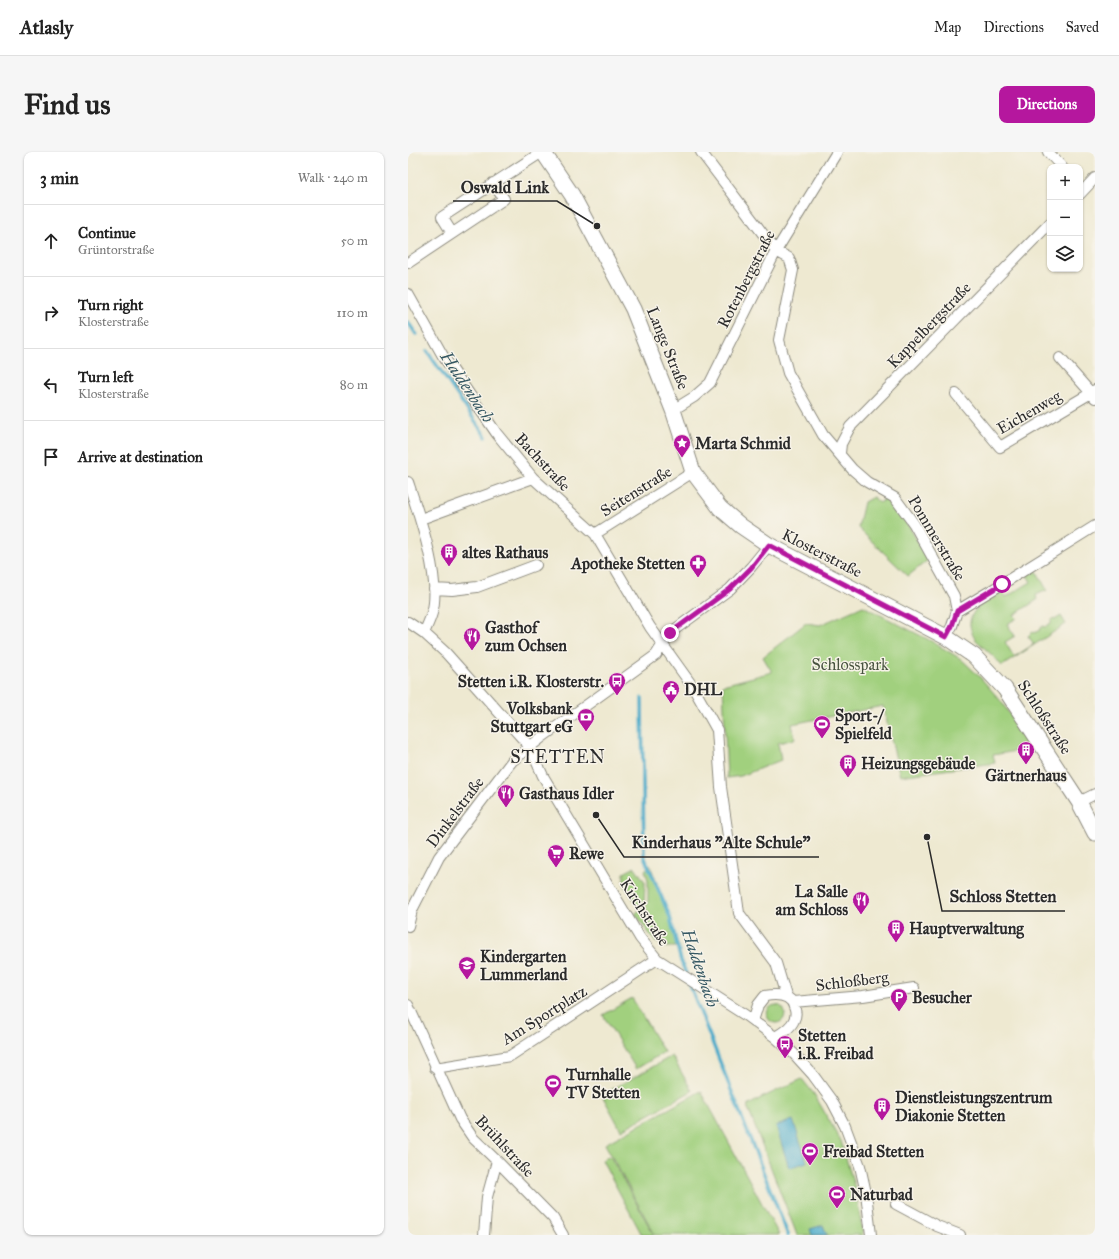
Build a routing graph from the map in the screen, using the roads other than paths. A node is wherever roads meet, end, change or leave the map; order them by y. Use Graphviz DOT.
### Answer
graph roads {
  1 [pos="542,152"];
  2 [pos="701,152"];
  3 [pos="837,152"];
  4 [pos="1048,152"];
  5 [pos="1059,164"];
  6 [pos="1095,178"];
  7 [pos="493,183"];
  8 [pos="1083,187"];
  9 [pos="1047,226"];
  10 [pos="452,233"];
  11 [pos="776,251"];
  12 [pos="408,263"];
  13 [pos="408,294"];
  14 [pos="1060,358"];
  15 [pos="956,394"];
  16 [pos="1094,394"];
  17 [pos="673,410"];
  18 [pos="840,453"];
  19 [pos="694,472"];
  20 [pos="533,478"];
  21 [pos="408,482"];
  22 [pos="423,519"];
  23 [pos="1095,526"];
  24 [pos="595,534"];
  25 [pos="769,545"];
  26 [pos="536,565"];
  27 [pos="434,589"];
  28 [pos="957,611"];
  29 [pos="408,622"];
  30 [pos="424,633"];
  31 [pos="946,637"];
  32 [pos="662,645"];
  33 [pos="530,747"];
  34 [pos="1095,794"];
  35 [pos="1079,802"];
  36 [pos="1095,833"];
  37 [pos="408,926"];
  38 [pos="657,960"];
  39 [pos="914,988"];
  40 [pos="789,999"];
  41 [pos="408,1005"];
  42 [pos="753,1021"];
  43 [pos="775,1037"];
  44 [pos="436,1068"];
  45 [pos="498,1161"];
  46 [pos="896,1204"];
  47 [pos="484,1235"];
  48 [pos="563,1235"];
  49 [pos="871,1235"];
  50 [pos="960,1235"];
  1 -- 7 [label="street"];
  1 -- 17 [label="main road, Lange Straße"];
  2 -- 11 [label="street, Pommerstraße"];
  3 -- 11 [label="street, Rotenbergstraße"];
  4 -- 5 [label="street"];
  6 -- 8 [label="street"];
  7 -- 10 [label="street"];
  7 -- 10 [label="street"];
  9 -- 18 [label="street, Kappelbergstraße"];
  10 -- 12 [label="street"];
  11 -- 17 [label="street, Rotenbergstraße"];
  11 -- 18 [label="street, Pommerstraße"];
  13 -- 20 [label="street, Bachstraße"];
  14 -- 16 [label="street, Eichenweg"];
  15 -- 16 [label="street, Eichenweg"];
  17 -- 19 [label="main road, Lange Straße"];
  18 -- 28 [label="street, Pommerstraße"];
  19 -- 24 [label="street, Seitenstraße"];
  19 -- 25 [label="main road, Lange Straße"];
  20 -- 22 [label="street"];
  20 -- 24 [label="street, Bachstraße"];
  21 -- 22 [label="street"];
  22 -- 27 [label="street"];
  23 -- 28 [label="street"];
  24 -- 32 [label="street, Bachstraße"];
  25 -- 31 [label="main road, Klosterstraße"];
  25 -- 32 [label="street, Klosterstraße"];
  26 -- 27 [label="street"];
  27 -- 30 [label="street"];
  28 -- 31 [label="street"];
  29 -- 30 [label="street, Kirchstraße"];
  30 -- 33 [label="street, Kirchstraße"];
  31 -- 35 [label="main road, Schloßstraße"];
  32 -- 33 [label="street, Klosterstraße"];
  32 -- 40 [label="street, Bachstraße"];
  33 -- 37 [label="street, Dinkelstraße"];
  33 -- 38 [label="street, Kirchstraße"];
  34 -- 35 [label="street"];
  35 -- 36 [label="main road, Schloßstraße"];
  38 -- 42 [label="street, Kirchstraße"];
  38 -- 44 [label="street, Am Sportplatz"];
  39 -- 40 [label="street, Schloßberg"];
  40 -- 42 [label="street, Schloßberg"];
  40 -- 43 [label="street"];
  41 -- 44 [label="street, Brühlstraße"];
  42 -- 43 [label="street"];
  43 -- 49 [label="street"];
  44 -- 45 [label="street, Brühlstraße"];
  45 -- 47 [label="street"];
  45 -- 48 [label="street, Brühlstraße"];
  46 -- 50 [label="street"];
}
